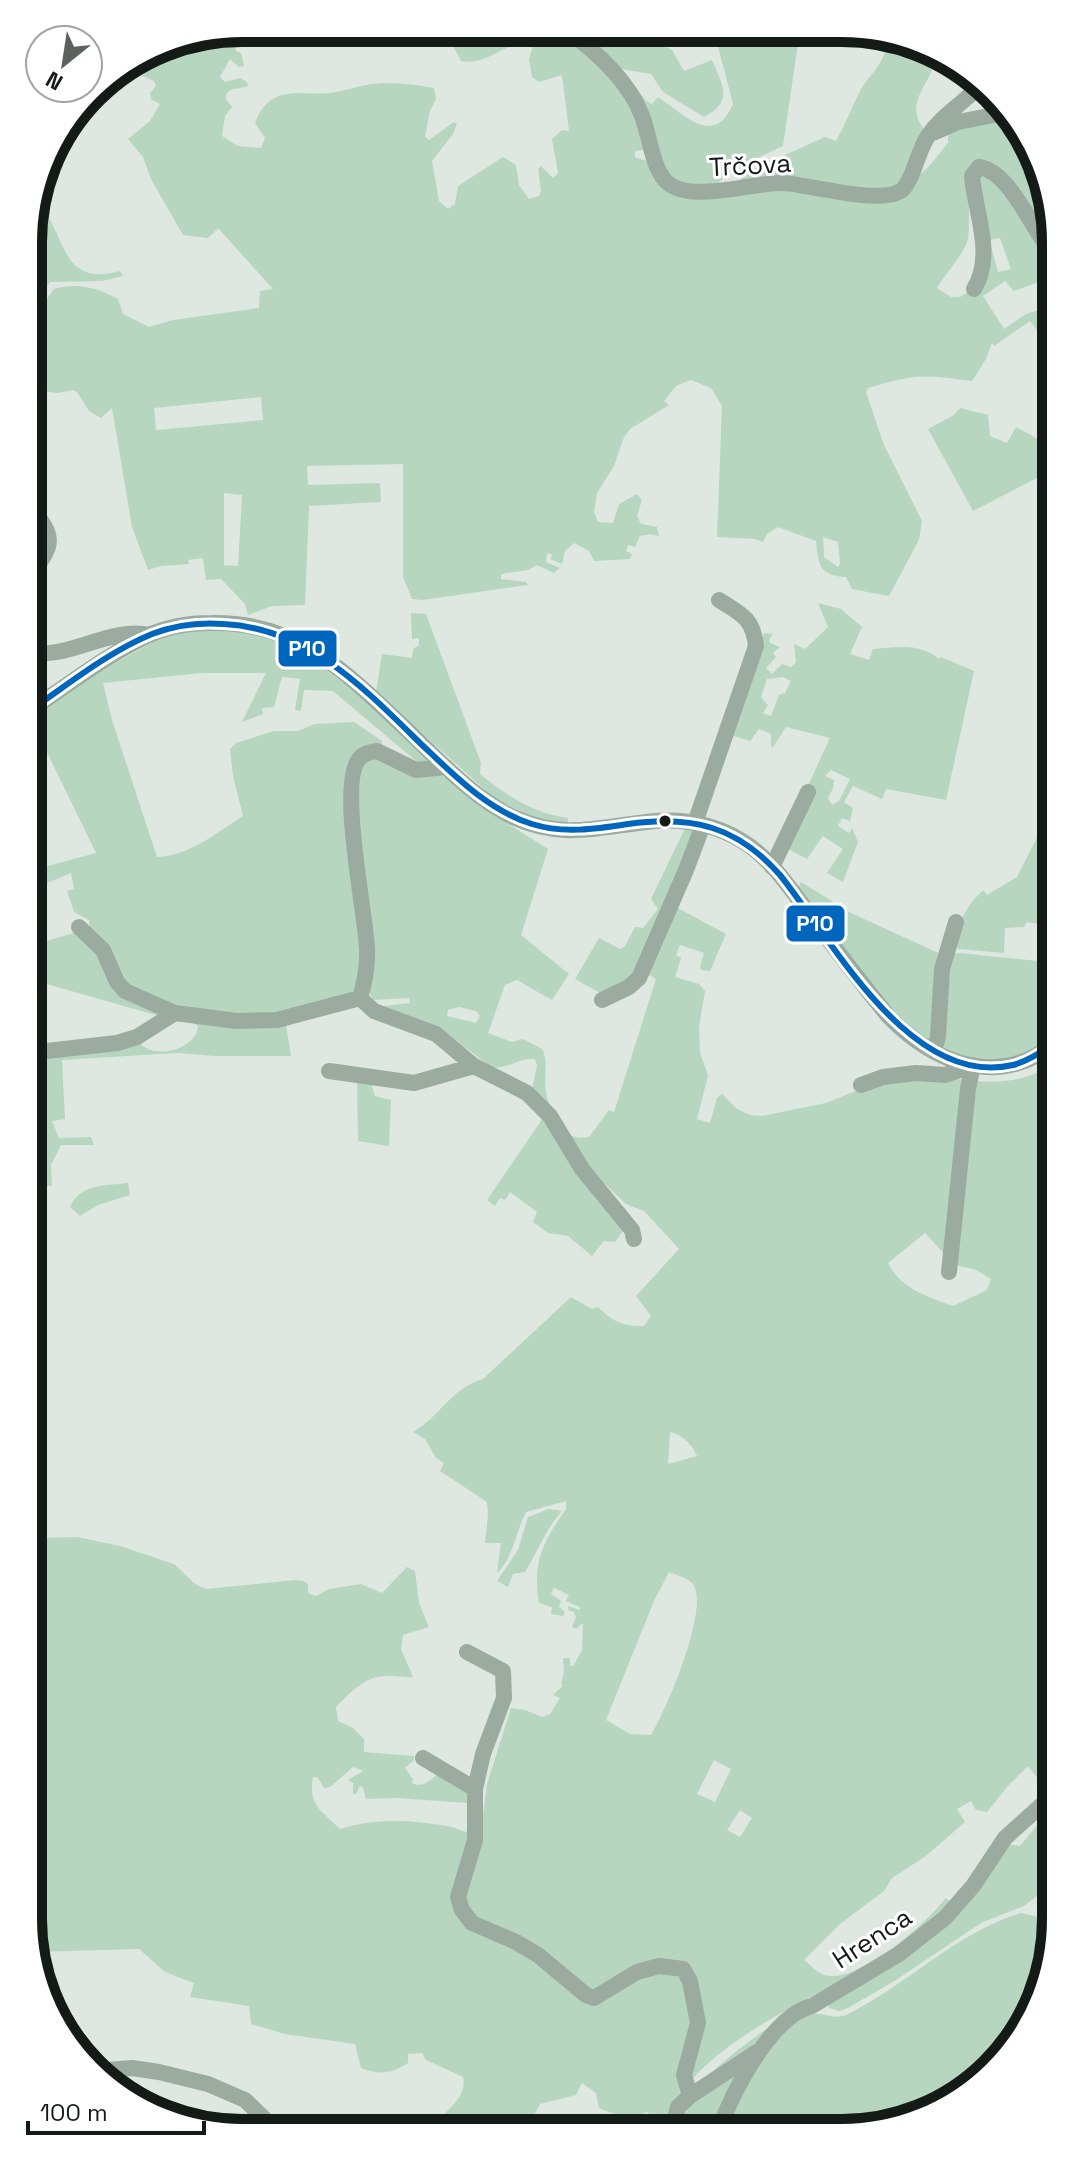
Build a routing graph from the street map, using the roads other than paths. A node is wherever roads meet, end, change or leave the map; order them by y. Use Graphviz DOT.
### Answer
graph roads {
  1 [pos="580,42"];
  2 [pos="971,94"];
  3 [pos="996,115"];
  4 [pos="928,135"];
  5 [pos="1042,237"];
  6 [pos="974,289"];
  7 [pos="42,523"];
  8 [pos="42,558"];
  9 [pos="719,600"];
  10 [pos="150,635"];
  11 [pos="42,652"];
  12 [pos="42,702"];
  13 [pos="446,767"];
  14 [pos="808,792"];
  15 [pos="699,824"];
  16 [pos="772,867"];
  17 [pos="956,922"];
  18 [pos="79,927"];
  19 [pos="360,998"];
  20 [pos="602,1000"];
  21 [pos="175,1013"];
  22 [pos="42,1052"];
  23 [pos="934,1052"];
  24 [pos="1042,1052"];
  25 [pos="973,1065"];
  26 [pos="474,1066"];
  27 [pos="329,1071"];
  28 [pos="861,1085"];
  29 [pos="634,1239"];
  30 [pos="949,1272"];
  31 [pos="467,1652"];
  32 [pos="423,1758"];
  33 [pos="475,1789"];
  34 [pos="1042,1805"];
  35 [pos="762,2049"];
  36 [pos="111,2070"];
  37 [pos="690,2096"];
  38 [pos="265,2119"];
  39 [pos="675,2119"];
  40 [pos="725,2119"];
  1 -- 4 [label="street, Trčova"];
  2 -- 4 [label="street, Trčova"];
  3 -- 4 [label="street"];
  5 -- 6 [label="street"];
  7 -- 8 [label="street"];
  9 -- 15 [label="street"];
  10 -- 11 [label="street"];
  10 -- 12 [label="street"];
  10 -- 13 [label="street"];
  13 -- 15 [label="street"];
  13 -- 19 [label="street"];
  14 -- 16 [label="street"];
  15 -- 16 [label="street"];
  15 -- 20 [label="street"];
  16 -- 23 [label="street"];
  17 -- 23 [label="street"];
  18 -- 21 [label="street"];
  19 -- 21 [label="street"];
  19 -- 26 [label="street"];
  21 -- 22 [label="street"];
  23 -- 25 [label="street"];
  24 -- 25 [label="street"];
  25 -- 28 [label="street"];
  25 -- 30 [label="street"];
  26 -- 27 [label="street"];
  26 -- 29 [label="street"];
  31 -- 33 [label="street"];
  32 -- 33 [label="street"];
  33 -- 37 [label="street"];
  34 -- 35 [label="street, Hrenca"];
  35 -- 37 [label="street"];
  35 -- 40 [label="street, Hrenca"];
  36 -- 38 [label="street"];
  37 -- 39 [label="street"];
}
